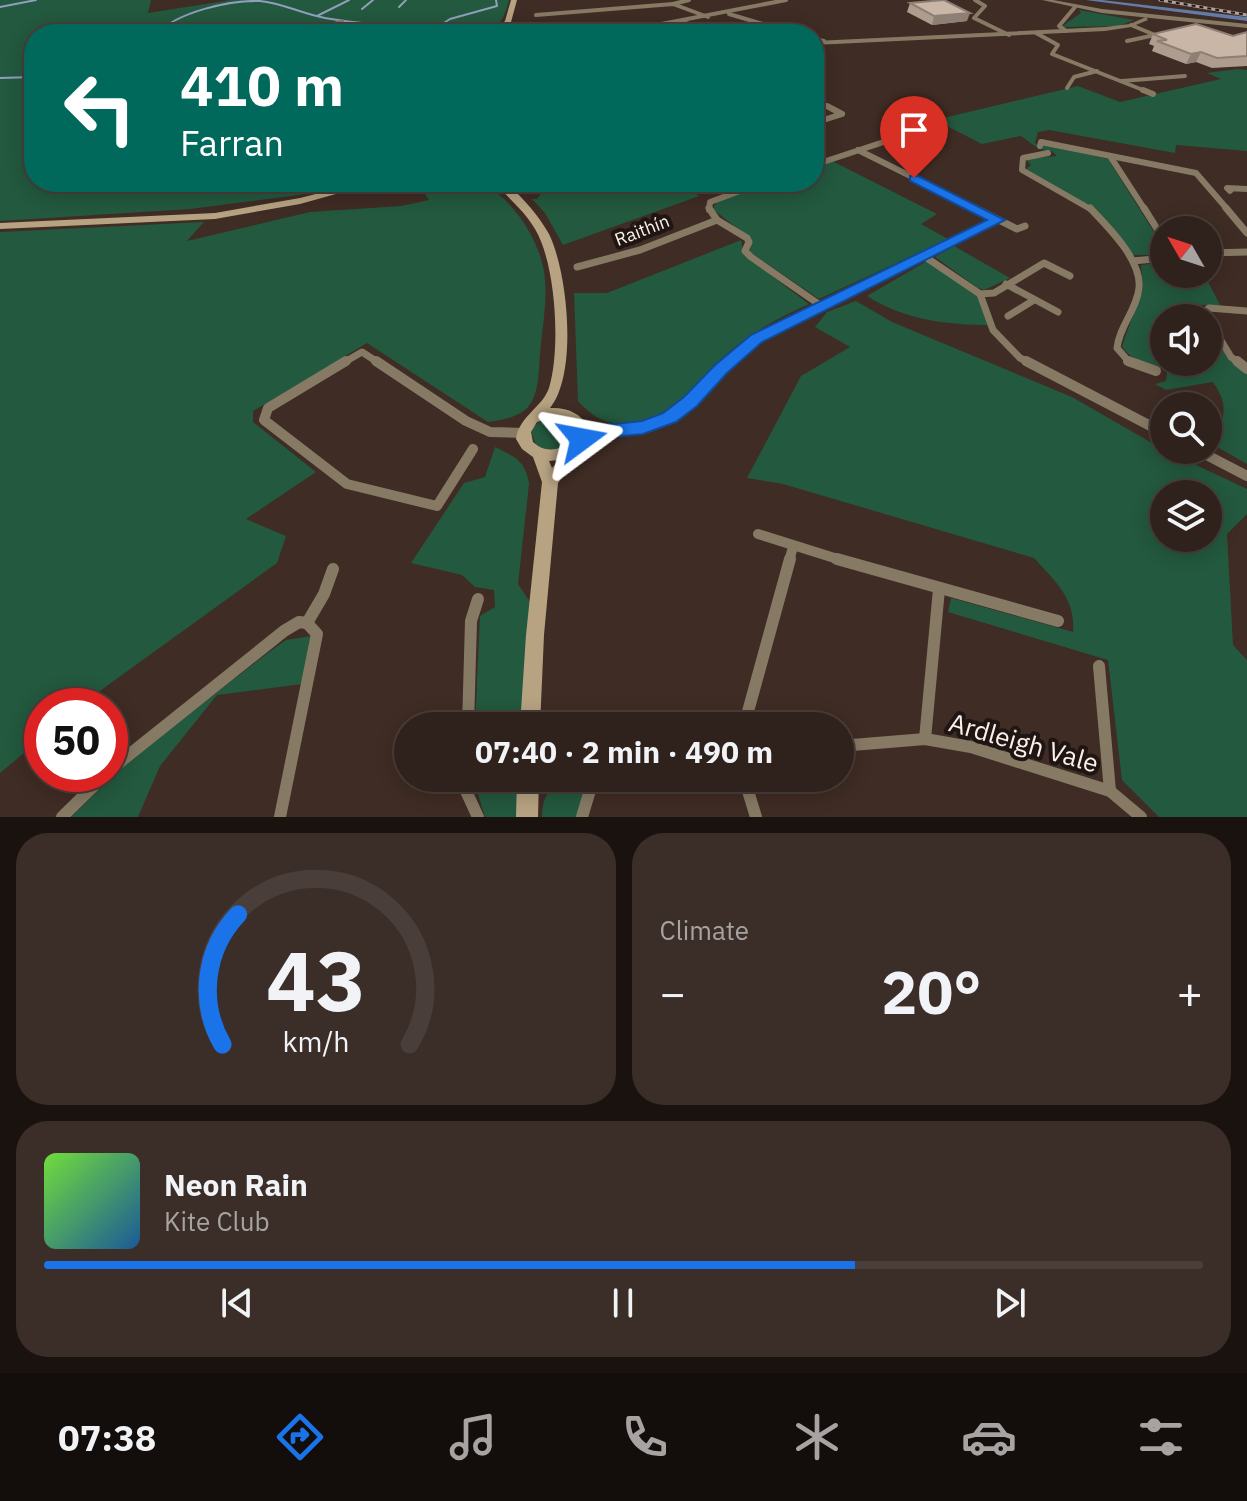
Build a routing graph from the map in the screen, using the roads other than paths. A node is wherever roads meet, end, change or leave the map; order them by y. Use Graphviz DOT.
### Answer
graph roads {
  1 [pos="514,0"];
  2 [pos="605,0"];
  3 [pos="689,0"];
  4 [pos="786,0"];
  5 [pos="975,0"];
  6 [pos="1045,0"];
  7 [pos="673,4"];
  8 [pos="1075,7"];
  9 [pos="616,10"];
  10 [pos="726,13"];
  11 [pos="1139,14"];
  12 [pos="536,15"];
  13 [pos="708,17"];
  14 [pos="1161,17"];
  15 [pos="1146,19"];
  16 [pos="342,21"];
  17 [pos="683,22"];
  18 [pos="334,24"];
  19 [pos="506,24"];
  20 [pos="667,24"];
  21 [pos="688,24"];
  22 [pos="763,24"];
  23 [pos="1131,25"];
  24 [pos="1247,26"];
  25 [pos="1066,31"];
  26 [pos="1036,33"];
  27 [pos="1009,35"];
  28 [pos="1127,41"];
  29 [pos="824,44"];
  30 [pos="1097,71"];
  31 [pos="1185,76"];
  32 [pos="1122,81"];
  33 [pos="1067,88"];
  34 [pos="1153,94"];
  35 [pos="824,106"];
  36 [pos="824,119"];
  37 [pos="935,144"];
  38 [pos="1040,146"];
  39 [pos="858,150"];
  40 [pos="1048,153"];
  41 [pos="1110,156"];
  42 [pos="824,162"];
  43 [pos="1247,189"];
  44 [pos="1230,191"];
  45 [pos="335,192"];
  46 [pos="509,192"];
  47 [pos="737,192"];
  48 [pos="1150,218"];
  49 [pos="717,220"];
  50 [pos="998,220"];
  51 [pos="0,226"];
  52 [pos="1025,226"];
  53 [pos="1246,232"];
  54 [pos="1247,252"];
  55 [pos="1222,253"];
  56 [pos="924,256"];
  57 [pos="1150,259"];
  58 [pos="1133,261"];
  59 [pos="577,267"];
  60 [pos="1070,276"];
  61 [pos="1006,284"];
  62 [pos="980,294"];
  63 [pos="1034,300"];
  64 [pos="820,305"];
  65 [pos="1222,309"];
  66 [pos="1247,311"];
  67 [pos="1058,312"];
  68 [pos="1008,316"];
  69 [pos="1222,342"];
  70 [pos="1150,369"];
  71 [pos="1247,369"];
  72 [pos="555,391"];
  73 [pos="566,414"];
  74 [pos="534,418"];
  75 [pos="1150,426"];
  76 [pos="523,433"];
  77 [pos="584,433"];
  78 [pos="473,449"];
  79 [pos="574,449"];
  80 [pos="539,454"];
  81 [pos="1222,463"];
  82 [pos="1247,476"];
  83 [pos="550,482"];
  84 [pos="758,534"];
  85 [pos="793,547"];
  86 [pos="333,569"];
  87 [pos="939,589"];
  88 [pos="478,599"];
  89 [pos="1058,621"];
  90 [pos="307,623"];
  91 [pos="1099,666"];
  92 [pos="468,712"];
  93 [pos="531,712"];
  94 [pos="748,712"];
  95 [pos="925,739"];
  96 [pos="854,745"];
  97 [pos="128,756"];
  98 [pos="1110,791"];
  99 [pos="88,792"];
  100 [pos="466,792"];
  101 [pos="528,792"];
  102 [pos="590,792"];
  103 [pos="748,792"];
  104 [pos="62,817"];
  105 [pos="280,817"];
  106 [pos="478,817"];
  107 [pos="527,817"];
  108 [pos="582,817"];
  109 [pos="756,817"];
  110 [pos="1141,817"];
  1 -- 19 [label="main road"];
  2 -- 9 [label="street"];
  3 -- 7 [label="street"];
  4 -- 10 [label="street"];
  5 -- 27 [label="street"];
  6 -- 8 [label="street"];
  7 -- 9 [label="street"];
  7 -- 13 [label="street"];
  8 -- 11 [label="street"];
  8 -- 25 [label="street"];
  9 -- 12 [label="street"];
  10 -- 13 [label="street"];
  10 -- 22 [label="street"];
  11 -- 14 [label="street"];
  11 -- 15 [label="street"];
  13 -- 17 [label="street"];
  14 -- 15 [label="street"];
  14 -- 24 [label="street"];
  15 -- 23 [label="street"];
  16 -- 18 [label="street"];
  17 -- 20 [label="street"];
  17 -- 21 [label="street"];
  23 -- 25 [label="street"];
  23 -- 28 [label="street"];
  25 -- 26 [label="street"];
  26 -- 27 [label="street"];
  26 -- 30 [label="street"];
  27 -- 29 [label="street"];
  30 -- 32 [label="street"];
  30 -- 33 [label="street"];
  31 -- 32 [label="street"];
  32 -- 34 [label="street"];
  35 -- 36 [label="street"];
  37 -- 39 [label="street"];
  38 -- 41 [label="street"];
  39 -- 42 [label="street"];
  39 -- 50 [label="street"];
  40 -- 58 [label="street"];
  41 -- 48 [label="street"];
  41 -- 53 [label="street"];
  43 -- 44 [label="street"];
  45 -- 51 [label="main road"];
  46 -- 72 [label="main road"];
  47 -- 49 [label="street"];
  49 -- 59 [label="street, Raithín"];
  49 -- 64 [label="street"];
  50 -- 52 [label="street"];
  50 -- 56 [label="street"];
  54 -- 55 [label="street"];
  56 -- 62 [label="street"];
  56 -- 64 [label="street"];
  57 -- 58 [label="street"];
  58 -- 70 [label="street"];
  60 -- 61 [label="street"];
  61 -- 62 [label="street"];
  61 -- 63 [label="street"];
  62 -- 75 [label="street"];
  63 -- 67 [label="street"];
  63 -- 68 [label="street"];
  64 -- 77 [label="street"];
  65 -- 66 [label="street"];
  69 -- 71 [label="street"];
  72 -- 73 [label="main road"];
  72 -- 74 [label="main road"];
  73 -- 74 [label="main road"];
  73 -- 77 [label="main road"];
  74 -- 76 [label="main road"];
  76 -- 78 [label="street"];
  76 -- 80 [label="main road"];
  77 -- 79 [label="main road"];
  79 -- 80 [label="main road"];
  79 -- 83 [label="main road"];
  80 -- 83 [label="main road"];
  81 -- 82 [label="street"];
  83 -- 93 [label="main road"];
  84 -- 85 [label="street"];
  85 -- 87 [label="street"];
  85 -- 94 [label="street"];
  86 -- 90 [label="street"];
  87 -- 89 [label="street"];
  87 -- 95 [label="street, Ardleigh Vale"];
  88 -- 92 [label="street"];
  90 -- 97 [label="street"];
  90 -- 105 [label="street"];
  91 -- 98 [label="street, Ardleigh Vale"];
  95 -- 96 [label="street, Ardleigh Vale"];
  95 -- 98 [label="street, Ardleigh Vale"];
  98 -- 110 [label="street, Ardleigh Vale"];
  99 -- 104 [label="street"];
  100 -- 106 [label="street"];
  101 -- 107 [label="main road"];
  102 -- 108 [label="street"];
  103 -- 109 [label="street"];
}
